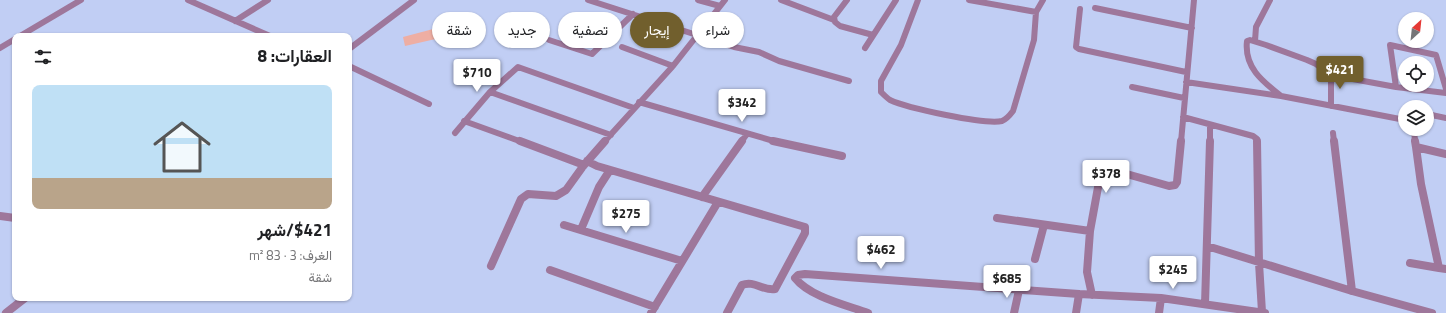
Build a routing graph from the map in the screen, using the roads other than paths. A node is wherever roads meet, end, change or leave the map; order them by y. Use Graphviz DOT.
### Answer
graph roads {
  1 [pos="81,0"];
  2 [pos="188,0"];
  3 [pos="268,0"];
  4 [pos="414,0"];
  5 [pos="588,0"];
  6 [pos="698,0"];
  7 [pos="725,0"];
  8 [pos="781,0"];
  9 [pos="847,0"];
  10 [pos="896,0"];
  11 [pos="918,0"];
  12 [pos="969,0"];
  13 [pos="1043,0"];
  14 [pos="1194,0"];
  15 [pos="1270,0"];
  16 [pos="720,6"];
  17 [pos="1095,8"];
  18 [pos="1080,9"];
  19 [pos="715,12"];
  20 [pos="1036,12"];
  21 [pos="630,13"];
  22 [pos="630,17"];
  23 [pos="834,20"];
  24 [pos="235,21"];
  25 [pos="1192,28"];
  26 [pos="25,33"];
  27 [pos="263,33"];
  28 [pos="873,36"];
  29 [pos="550,40"];
  30 [pos="12,41"];
  31 [pos="692,41"];
  32 [pos="1255,41"];
  33 [pos="352,47"];
  34 [pos="622,47"];
  35 [pos="0,48"];
  36 [pos="739,48"];
  37 [pos="865,48"];
  38 [pos="673,66"];
  39 [pos="352,67"];
  40 [pos="1186,72"];
  41 [pos="1331,75"];
  42 [pos="849,81"];
  43 [pos="1186,82"];
  44 [pos="1132,87"];
  45 [pos="1396,87"];
  46 [pos="1446,90"];
  47 [pos="490,92"];
  48 [pos="1446,93"];
  49 [pos="1281,96"];
  50 [pos="1184,98"];
  51 [pos="429,104"];
  52 [pos="637,105"];
  53 [pos="1331,106"];
  54 [pos="1434,115"];
  55 [pos="1183,117"];
  56 [pos="1446,118"];
  57 [pos="1398,119"];
  58 [pos="464,121"];
  59 [pos="1210,125"];
  60 [pos="455,133"];
  61 [pos="1333,133"];
  62 [pos="747,134"];
  63 [pos="611,135"];
  64 [pos="1415,136"];
  65 [pos="1416,147"];
  66 [pos="1446,154"];
  67 [pos="842,156"];
  68 [pos="585,163"];
  69 [pos="610,170"];
  70 [pos="702,197"];
  71 [pos="718,202"];
  72 [pos="0,216"];
  73 [pos="12,218"];
  74 [pos="997,218"];
  75 [pos="564,225"];
  76 [pos="1044,225"];
  77 [pos="582,227"];
  78 [pos="1090,231"];
  79 [pos="1207,246"];
  80 [pos="1035,259"];
  81 [pos="682,261"];
  82 [pos="1259,263"];
  83 [pos="1410,263"];
  84 [pos="491,266"];
  85 [pos="1443,269"];
  86 [pos="550,270"];
  87 [pos="1019,290"];
  88 [pos="1352,291"];
  89 [pos="1078,294"];
  90 [pos="1092,295"];
  91 [pos="1161,298"];
  92 [pos="21,301"];
  93 [pos="1205,304"];
  94 [pos="653,310"];
  95 [pos="1234,311"];
  96 [pos="1428,312"];
  97 [pos="6,313"];
  98 [pos="726,313"];
  99 [pos="868,313"];
  100 [pos="1014,313"];
  101 [pos="1076,313"];
  102 [pos="1159,313"];
  103 [pos="1263,313"];
  1 -- 26 [label="street"];
  2 -- 24 [label="street"];
  3 -- 24 [label="street"];
  4 -- 33 [label="street"];
  5 -- 21 [label="street"];
  6 -- 16 [label="street"];
  7 -- 16 [label="street"];
  8 -- 23 [label="street"];
  9 -- 23 [label="street"];
  10 -- 28 [label="street"];
  11 -- 20 [label="street"];
  12 -- 20 [label="street"];
  13 -- 20 [label="street"];
  14 -- 25 [label="street"];
  15 -- 32 [label="street"];
  16 -- 19 [label="street"];
  17 -- 25 [label="street"];
  18 -- 40 [label="street"];
  22 -- 29 [label="street"];
  23 -- 28 [label="street"];
  24 -- 27 [label="street"];
  25 -- 40 [label="street"];
  28 -- 37 [label="street"];
  30 -- 35 [label="street"];
  31 -- 38 [label="street"];
  32 -- 41 [label="street"];
  32 -- 49 [label="street"];
  34 -- 38 [label="street"];
  36 -- 42 [label="street"];
  38 -- 52 [label="street"];
  39 -- 51 [label="street"];
  40 -- 43 [label="street"];
  41 -- 45 [label="street"];
  41 -- 53 [label="street"];
  43 -- 49 [label="street"];
  43 -- 50 [label="street"];
  44 -- 50 [label="street"];
  45 -- 46 [label="street"];
  45 -- 48 [label="street"];
  47 -- 52 [label="street"];
  47 -- 58 [label="street"];
  47 -- 63 [label="street"];
  49 -- 53 [label="street"];
  50 -- 55 [label="street"];
  52 -- 62 [label="street"];
  52 -- 63 [label="street"];
  53 -- 57 [label="street"];
  54 -- 56 [label="street"];
  55 -- 59 [label="street"];
  55 -- 78 [label="street"];
  58 -- 60 [label="street"];
  58 -- 68 [label="street"];
  59 -- 79 [label="street"];
  59 -- 82 [label="street"];
  61 -- 88 [label="street"];
  62 -- 67 [label="street"];
  62 -- 70 [label="street"];
  63 -- 68 [label="street"];
  64 -- 65 [label="street"];
  65 -- 66 [label="street"];
  65 -- 85 [label="street"];
  68 -- 69 [label="street"];
  68 -- 84 [label="street"];
  69 -- 70 [label="street"];
  69 -- 77 [label="street"];
  70 -- 71 [label="street"];
  71 -- 81 [label="street"];
  71 -- 98 [label="street"];
  72 -- 73 [label="street"];
  74 -- 76 [label="street"];
  75 -- 81 [label="street"];
  76 -- 78 [label="street"];
  76 -- 80 [label="street"];
  78 -- 90 [label="street"];
  79 -- 82 [label="street"];
  79 -- 93 [label="street"];
  81 -- 94 [label="street"];
  82 -- 88 [label="street"];
  82 -- 103 [label="street"];
  83 -- 85 [label="street"];
  86 -- 94 [label="street"];
  87 -- 89 [label="street"];
  87 -- 99 [label="street"];
  87 -- 100 [label="street"];
  88 -- 96 [label="street"];
  89 -- 90 [label="street"];
  89 -- 101 [label="street"];
  90 -- 91 [label="street"];
  91 -- 93 [label="street"];
  91 -- 102 [label="street"];
  92 -- 97 [label="street"];
  93 -- 95 [label="street"];
  95 -- 103 [label="street"];
}
